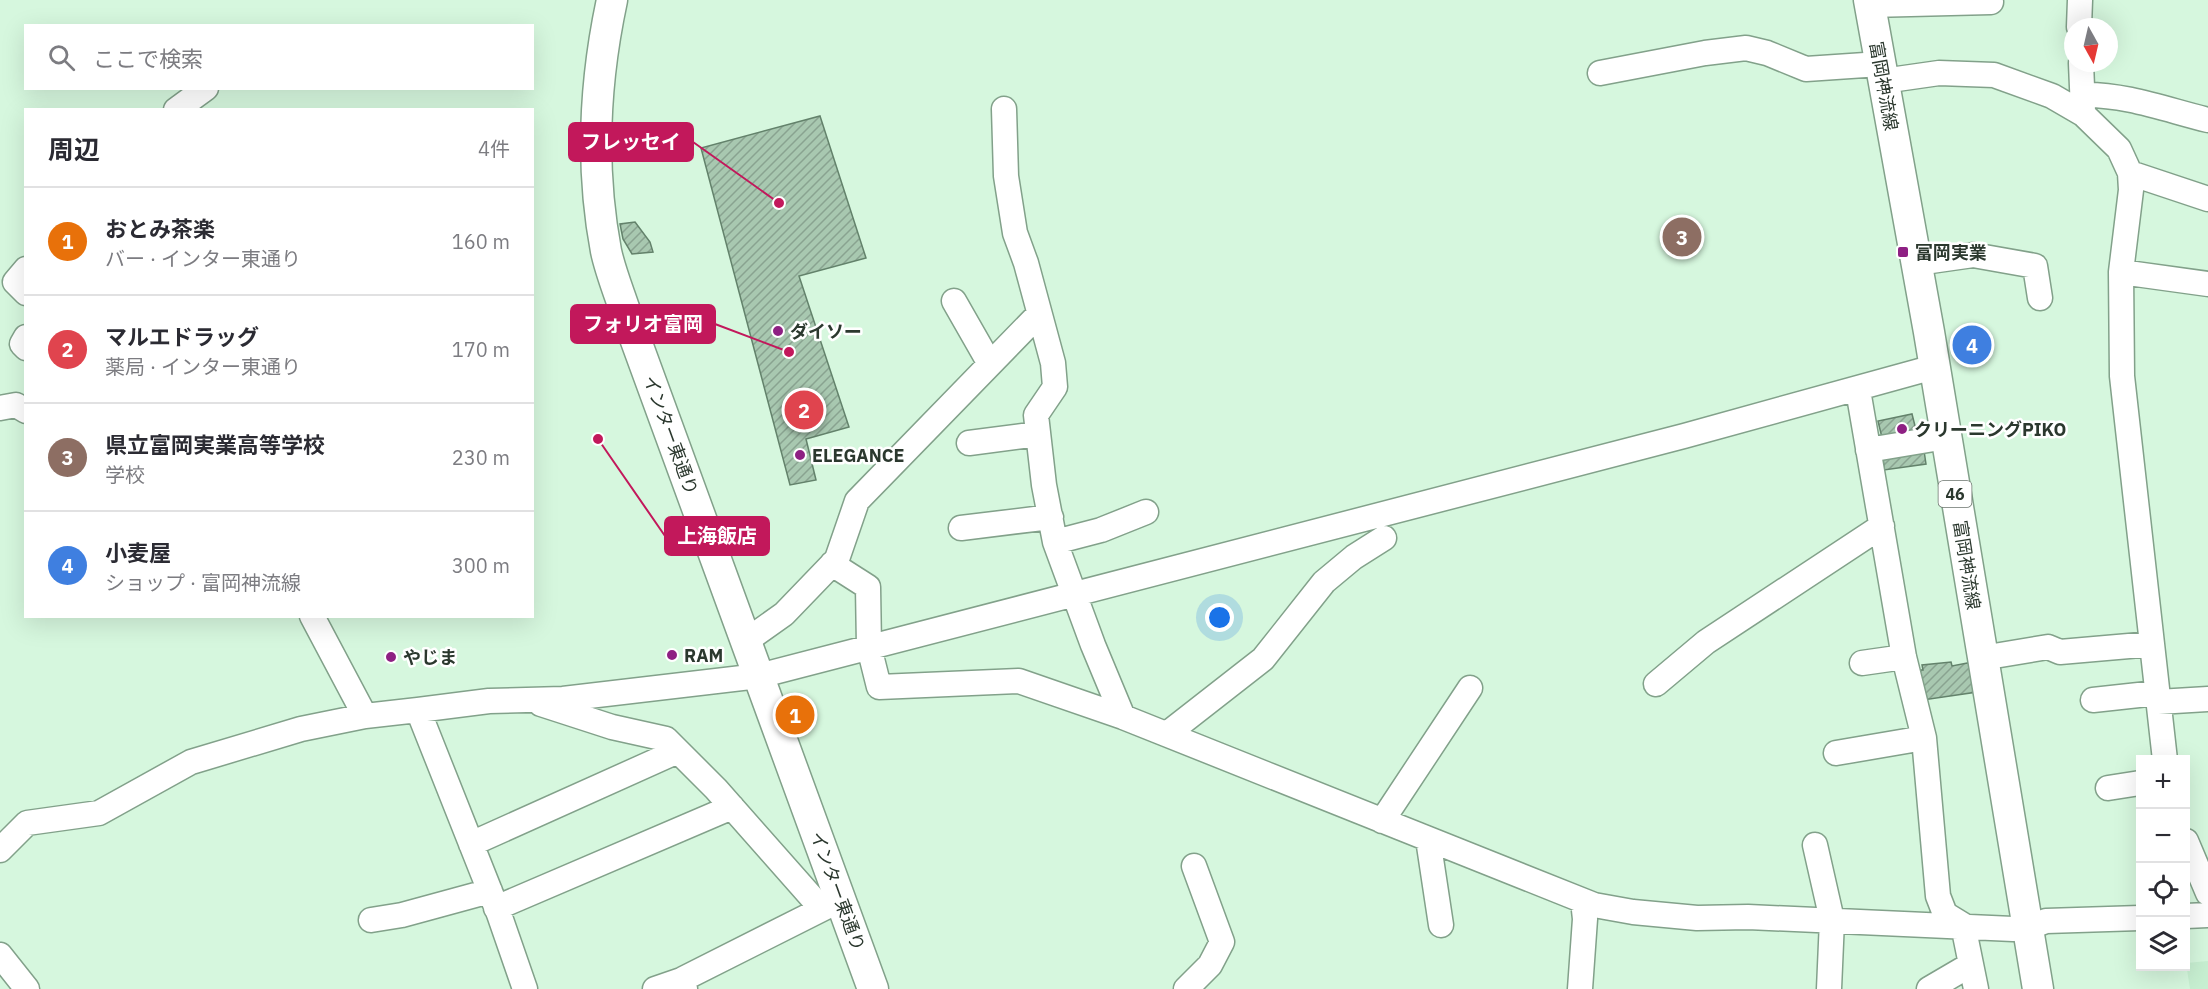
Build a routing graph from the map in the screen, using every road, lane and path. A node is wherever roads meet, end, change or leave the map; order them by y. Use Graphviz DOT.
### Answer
graph roads {
  1 [pos="2080,0"];
  2 [pos="612,1"];
  3 [pos="1991,2"];
  4 [pos="1869,3"];
  5 [pos="2079,18"];
  6 [pos="1882,72"];
  7 [pos="2081,72"];
  8 [pos="1599,73"];
  9 [pos="203,90"];
  10 [pos="2083,104"];
  11 [pos="179,108"];
  12 [pos="1004,109"];
  13 [pos="2208,120"];
  14 [pos="2130,173"];
  15 [pos="2208,199"];
  16 [pos="1917,263"];
  17 [pos="24,271"];
  18 [pos="2121,272"];
  19 [pos="2208,284"];
  20 [pos="24,291"];
  21 [pos="2040,298"];
  22 [pos="954,301"];
  23 [pos="1040,314"];
  24 [pos="990,364"];
  25 [pos="1934,367"];
  26 [pos="1858,390"];
  27 [pos="1038,434"];
  28 [pos="1946,437"];
  29 [pos="969,443"];
  30 [pos="1868,450"];
  31 [pos="1146,512"];
  32 [pos="1051,517"];
  33 [pos="1882,526"];
  34 [pos="961,528"];
  35 [pos="1384,538"];
  36 [pos="1055,542"];
  37 [pos="832,564"];
  38 [pos="1073,594"];
  39 [pos="313,618"];
  40 [pos="746,641"];
  41 [pos="2152,644"];
  42 [pos="869,647"];
  43 [pos="1905,657"];
  44 [pos="1982,658"];
  45 [pos="1862,663"];
  46 [pos="759,676"];
  47 [pos="1656,684"];
  48 [pos="1470,688"];
  49 [pos="2158,698"];
  50 [pos="2208,699"];
  51 [pos="527,700"];
  52 [pos="2093,700"];
  53 [pos="418,710"];
  54 [pos="365,716"];
  55 [pos="1123,717"];
  56 [pos="1167,734"];
  57 [pos="1924,738"];
  58 [pos="678,751"];
  59 [pos="1836,753"];
  60 [pos="2165,755"];
  61 [pos="2136,784"];
  62 [pos="2108,788"];
  63 [pos="732,807"];
  64 [pos="1382,821"];
  65 [pos="1428,839"];
  66 [pos="471,844"];
  67 [pos="1815,845"];
  68 [pos="0,850"];
  69 [pos="2190,850"];
  70 [pos="1194,866"];
  71 [pos="2208,893"];
  72 [pos="493,900"];
  73 [pos="1583,901"];
  74 [pos="833,909"];
  75 [pos="2208,915"];
  76 [pos="2190,916"];
  77 [pos="2136,918"];
  78 [pos="372,920"];
  79 [pos="1832,920"];
  80 [pos="1441,925"];
  81 [pos="1963,925"];
  82 [pos="2027,928"];
  83 [pos="0,955"];
  84 [pos="1970,964"];
  85 [pos="685,984"];
  86 [pos="27,989"];
  87 [pos="525,989"];
  88 [pos="655,989"];
  89 [pos="873,989"];
  90 [pos="1186,989"];
  91 [pos="1580,989"];
  92 [pos="1829,989"];
  93 [pos="1929,989"];
  94 [pos="1976,989"];
  95 [pos="2038,989"];
  1 -- 5 [label="street"];
  2 -- 40 [label="main road, インター東通り"];
  3 -- 4 [label="street"];
  4 -- 6 [label="main road, 富岡神流線 / 46"];
  6 -- 8 [label="street"];
  6 -- 10 [label="street"];
  6 -- 16 [label="main road, 富岡神流線 / 46"];
  7 -- 10 [label="street"];
  9 -- 11 [label="street"];
  10 -- 13 [label="street"];
  10 -- 14 [label="street"];
  12 -- 23 [label="street"];
  14 -- 15 [label="street"];
  14 -- 18 [label="street"];
  16 -- 21 [label="street"];
  16 -- 25 [label="main road, 富岡神流線 / 46"];
  17 -- 20 [label="street"];
  18 -- 19 [label="street"];
  18 -- 41 [label="street"];
  22 -- 24 [label="street"];
  23 -- 24 [label="street"];
  23 -- 27 [label="street"];
  24 -- 37 [label="street"];
  25 -- 26 [label="street"];
  25 -- 28 [label="main road, 富岡神流線 / 46"];
  26 -- 30 [label="street"];
  26 -- 38 [label="street"];
  27 -- 29 [label="street"];
  27 -- 32 [label="street"];
  28 -- 30 [label="street"];
  28 -- 44 [label="main road, 富岡神流線 / 46"];
  30 -- 33 [label="street"];
  31 -- 36 [label="street"];
  32 -- 34 [label="street"];
  32 -- 36 [label="street"];
  33 -- 43 [label="street"];
  33 -- 47 [label="street"];
  35 -- 56 [label="street"];
  36 -- 38 [label="street"];
  37 -- 40 [label="street"];
  37 -- 42 [label="street"];
  38 -- 42 [label="street"];
  38 -- 55 [label="street"];
  39 -- 54 [label="street"];
  40 -- 46 [label="main road, インター東通り"];
  41 -- 44 [label="street"];
  41 -- 49 [label="street"];
  42 -- 46 [label="street"];
  42 -- 55 [label="street"];
  43 -- 45 [label="street"];
  43 -- 57 [label="street"];
  44 -- 82 [label="main road, 富岡神流線 / 46"];
  46 -- 51 [label="street"];
  46 -- 74 [label="main road, インター東通り"];
  48 -- 64 [label="street"];
  49 -- 50 [label="street"];
  49 -- 52 [label="street"];
  49 -- 60 [label="street"];
  51 -- 53 [label="street"];
  51 -- 58 [label="street"];
  53 -- 54 [label="street"];
  53 -- 66 [label="street"];
  54 -- 68 [label="street"];
  55 -- 56 [label="street"];
  56 -- 64 [label="street"];
  57 -- 59 [label="street"];
  57 -- 81 [label="street"];
  58 -- 63 [label="street"];
  58 -- 66 [label="street"];
  61 -- 62 [label="street"];
  63 -- 72 [label="street"];
  63 -- 74 [label="street"];
  64 -- 65 [label="street"];
  65 -- 73 [label="street"];
  65 -- 80 [label="street"];
  66 -- 72 [label="street"];
  67 -- 79 [label="street"];
  69 -- 71 [label="street"];
  70 -- 90 [label="street"];
  72 -- 78 [label="street"];
  72 -- 87 [label="street"];
  73 -- 79 [label="street"];
  73 -- 91 [label="street"];
  74 -- 85 [label="street"];
  74 -- 89 [label="main road, インター東通り"];
  75 -- 76 [label="street"];
  77 -- 82 [label="street"];
  79 -- 81 [label="street"];
  79 -- 92 [label="street"];
  81 -- 82 [label="street"];
  81 -- 84 [label="street"];
  82 -- 95 [label="main road, 富岡神流線 / 46"];
  83 -- 86 [label="street"];
  84 -- 93 [label="street"];
  84 -- 94 [label="street"];
  85 -- 88 [label="street"];
}
